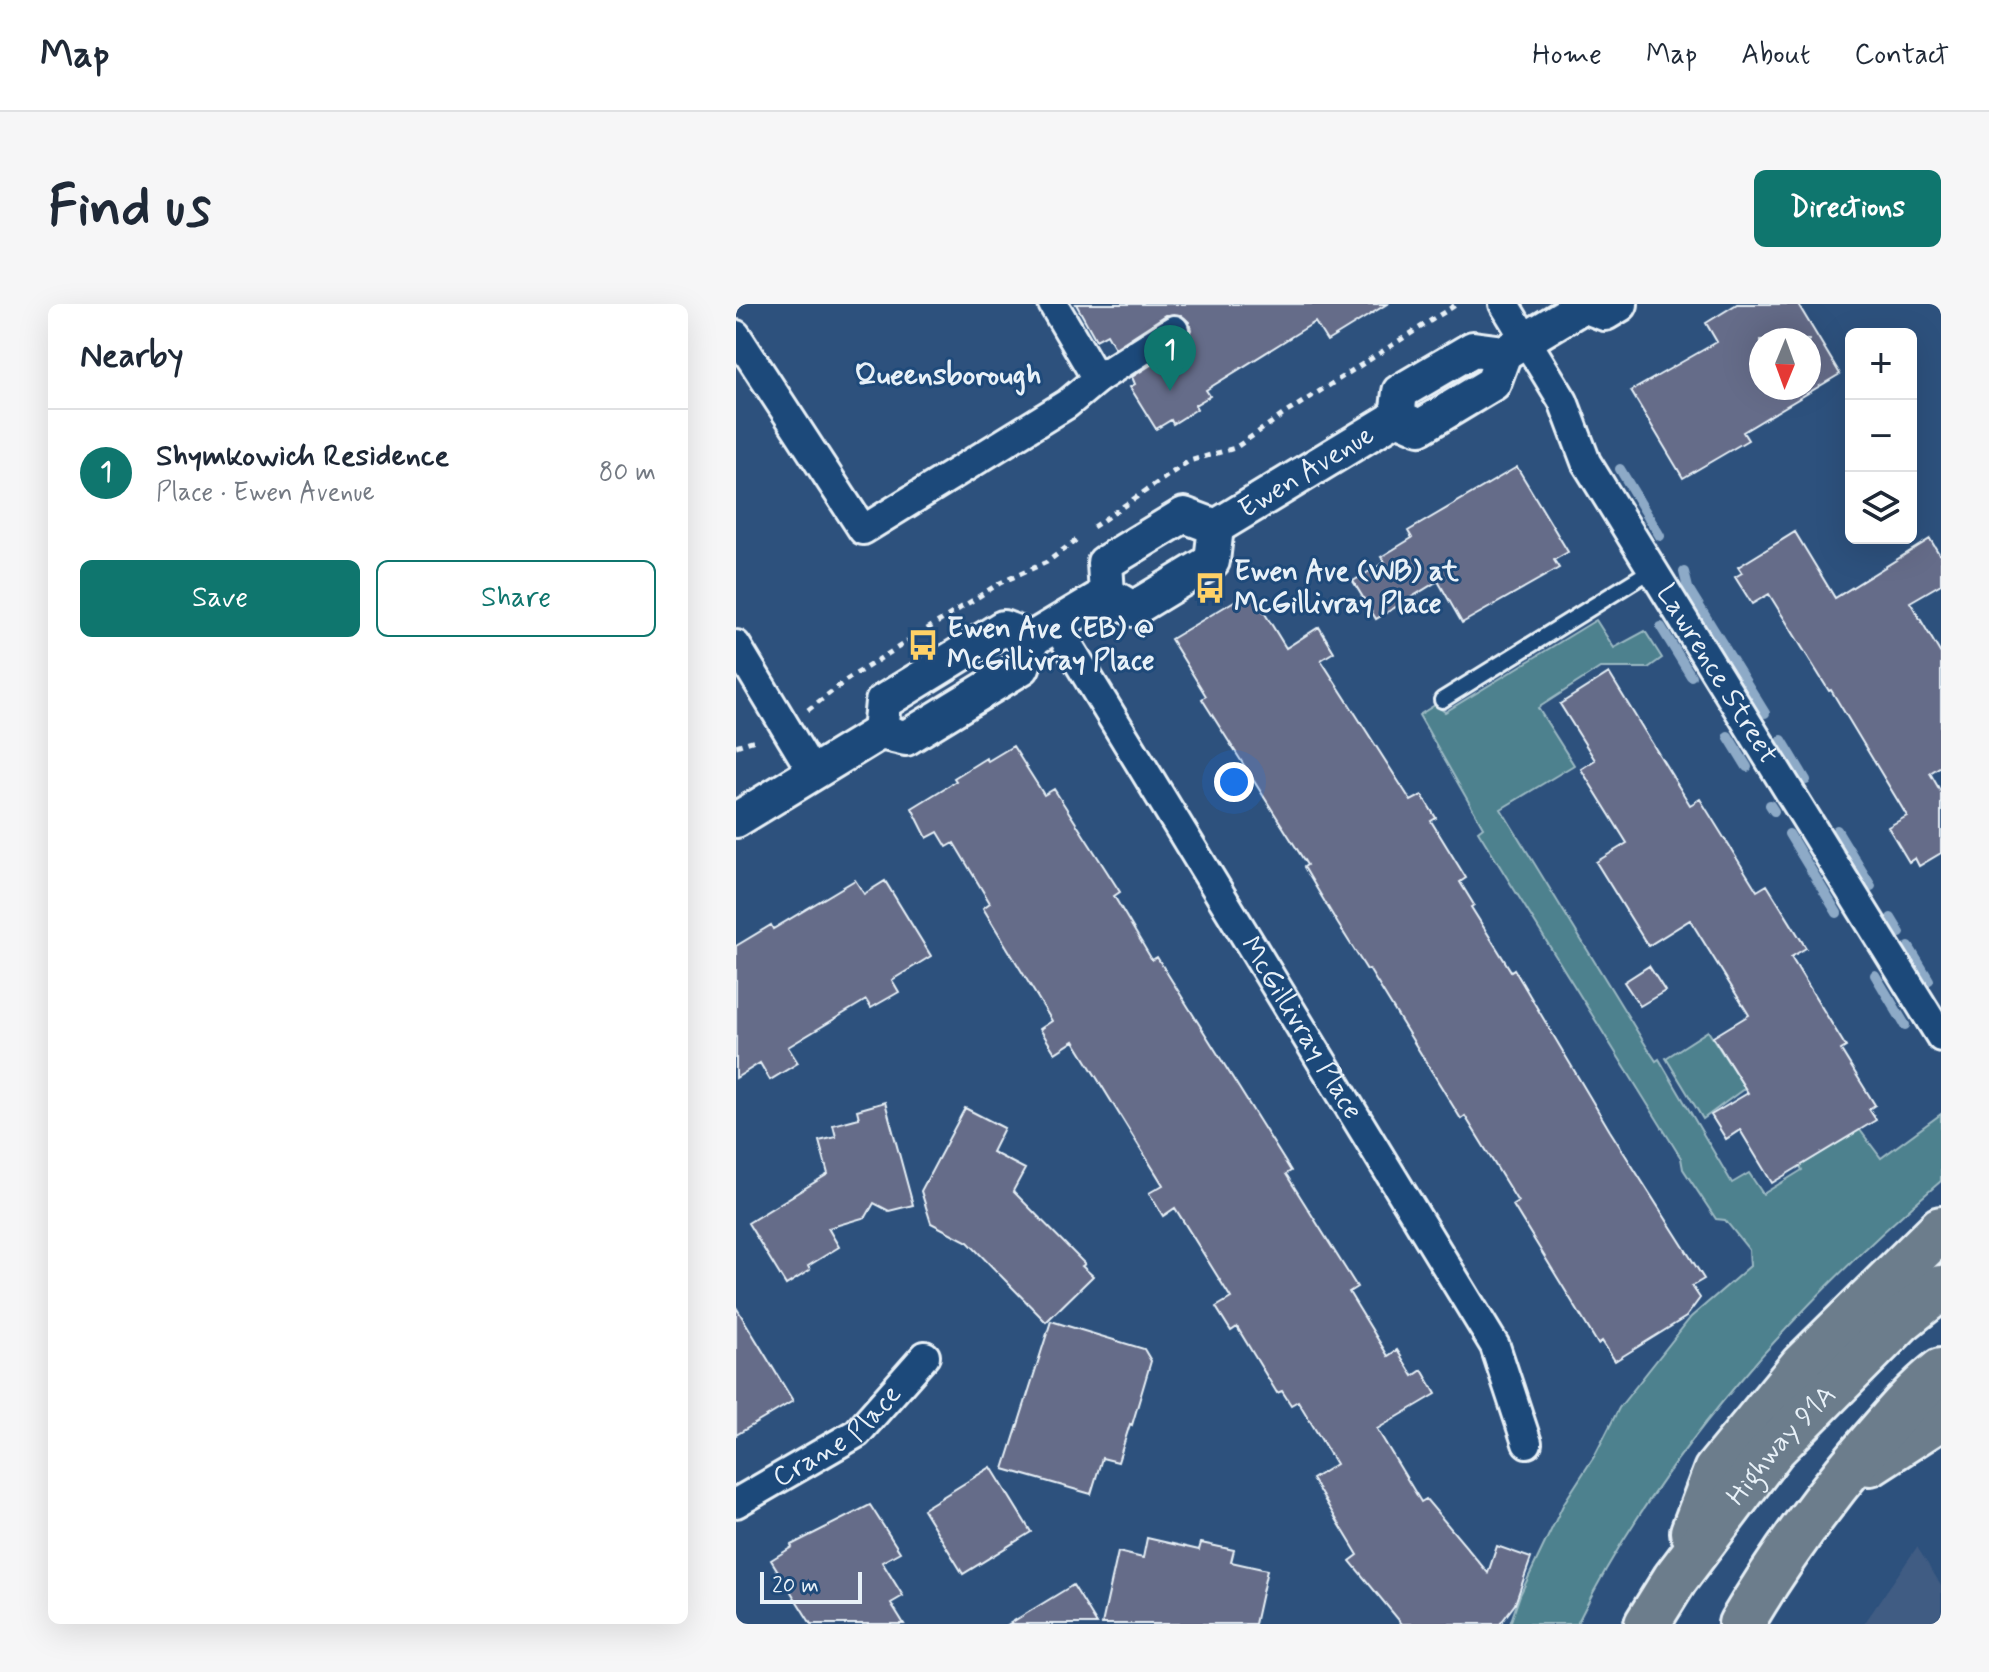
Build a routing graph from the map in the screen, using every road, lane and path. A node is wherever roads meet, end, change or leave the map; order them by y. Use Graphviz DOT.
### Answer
graph roads {
  1 [pos="1053,304"];
  2 [pos="1504,304"];
  3 [pos="1620,304"];
  4 [pos="1584,305"];
  5 [pos="1174,330"];
  6 [pos="736,335"];
  7 [pos="1515,346"];
  8 [pos="1097,379"];
  9 [pos="1216,527"];
  10 [pos="1653,569"];
  11 [pos="1107,594"];
  12 [pos="1044,632"];
  13 [pos="736,645"];
  14 [pos="1442,700"];
  15 [pos="766,737"];
  16 [pos="736,746"];
  17 [pos="813,773"];
  18 [pos="736,820"];
  19 [pos="1941,1037"];
  20 [pos="1941,1229"];
  21 [pos="1941,1288"];
  22 [pos="925,1356"];
  23 [pos="1941,1371"];
  24 [pos="1941,1417"];
  25 [pos="1527,1443"];
  26 [pos="1837,1483"];
  27 [pos="736,1503"];
  28 [pos="1675,1579"];
  29 [pos="1647,1624"];
  30 [pos="1741,1624"];
  1 -- 8 [label="street"];
  2 -- 7 [label="street, Lawrence Street"];
  3 -- 4 [label="street"];
  4 -- 7 [label="street"];
  5 -- 8 [label="street"];
  6 -- 8 [label="street"];
  7 -- 9 [label="street, Ewen Avenue"];
  7 -- 10 [label="street, Lawrence Street"];
  9 -- 11 [label="street, Ewen Avenue"];
  9 -- 11 [label="street, Ewen Avenue"];
  10 -- 14 [label="lane"];
  10 -- 19 [label="street, Lawrence Street"];
  11 -- 12 [label="street"];
  12 -- 17 [label="street"];
  12 -- 25 [label="street, McGillivray Place"];
  13 -- 17 [label="street"];
  15 -- 16 [label="path"];
  17 -- 18 [label="street"];
  20 -- 28 [label="highway"];
  21 -- 28 [label="highway, Highway 91A"];
  22 -- 27 [label="street, Crane Place"];
  23 -- 26 [label="highway"];
  24 -- 26 [label="highway"];
  26 -- 30 [label="highway"];
  28 -- 29 [label="highway, Highway 91A"];
}
